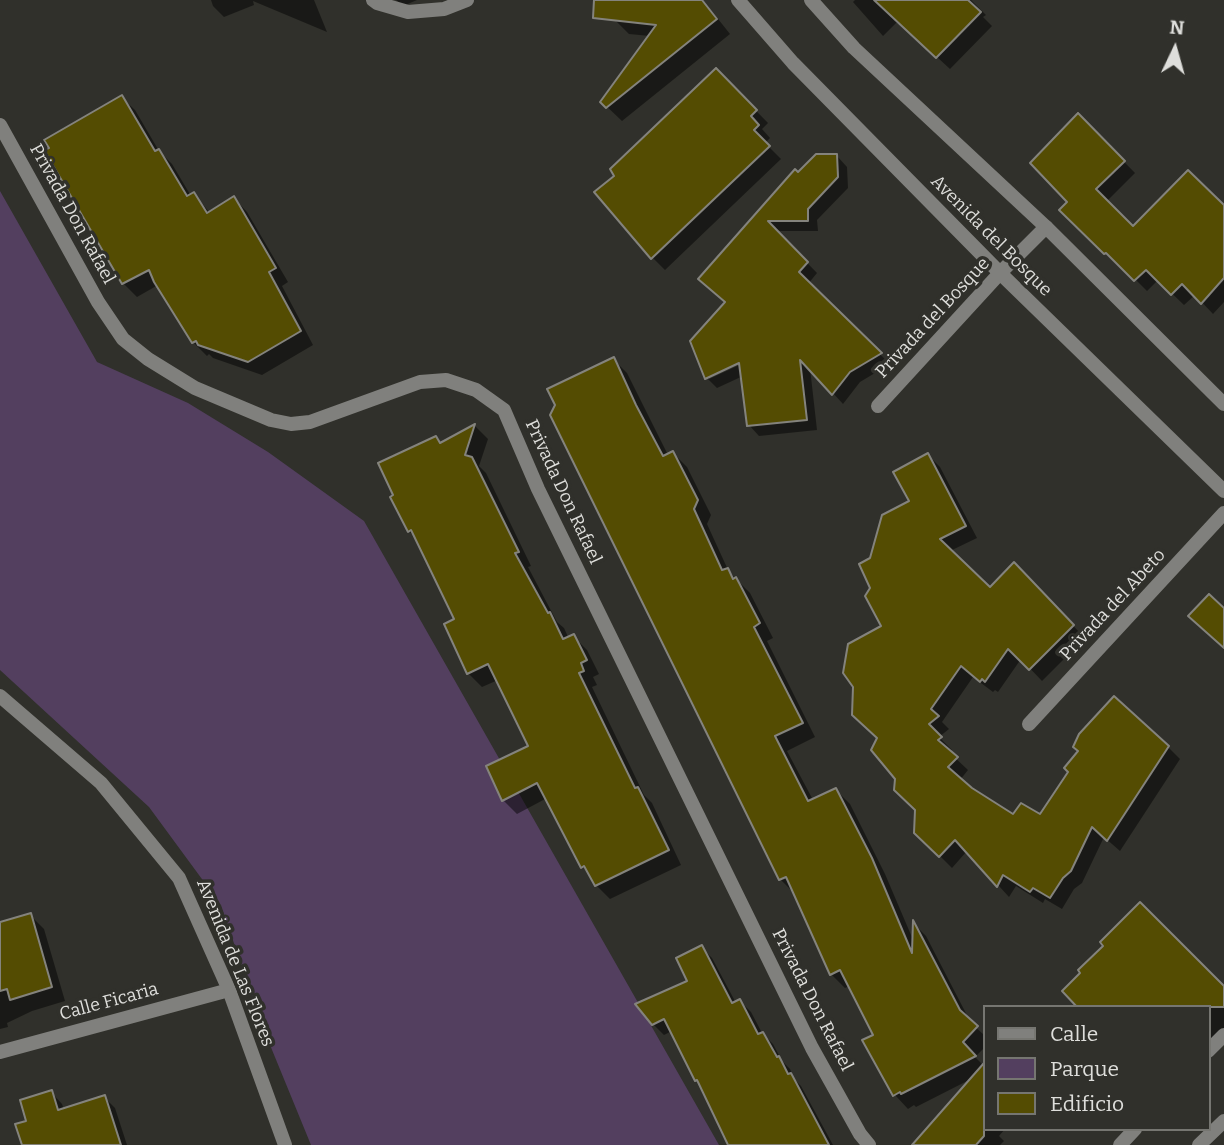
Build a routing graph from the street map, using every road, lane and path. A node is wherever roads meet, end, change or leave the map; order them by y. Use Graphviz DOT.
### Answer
graph roads {
  1 [pos="373,0"];
  2 [pos="467,0"];
  3 [pos="738,0"];
  4 [pos="811,0"];
  5 [pos="0,125"];
  6 [pos="1046,227"];
  7 [pos="1000,274"];
  8 [pos="1224,404"];
  9 [pos="878,406"];
  10 [pos="1224,491"];
  11 [pos="1224,513"];
  12 [pos="0,696"];
  13 [pos="15,709"];
  14 [pos="0,714"];
  15 [pos="1029,723"];
  16 [pos="229,990"];
  17 [pos="1224,1035"];
  18 [pos="1210,1049"];
  19 [pos="0,1052"];
  20 [pos="1224,1121"];
  21 [pos="1133,1131"];
  22 [pos="285,1145"];
  23 [pos="869,1145"];
  24 [pos="1120,1145"];
  25 [pos="1199,1145"];
  1 -- 2 [label="street"];
  3 -- 7 [label="street, Avenida del Bosque"];
  4 -- 6 [label="street"];
  5 -- 23 [label="street, Privada Don Rafael"];
  6 -- 7 [label="street, Privada del Bosque"];
  6 -- 8 [label="street"];
  7 -- 9 [label="street, Privada del Bosque"];
  7 -- 10 [label="street, Avenida del Bosque"];
  11 -- 15 [label="street, Privada del Abeto"];
  12 -- 13 [label="street, Avenida de Las Flores"];
  13 -- 14 [label="street"];
  13 -- 16 [label="street, Avenida de Las Flores"];
  16 -- 19 [label="street, Calle Ficaria"];
  16 -- 22 [label="street, Avenida de Las Flores"];
  17 -- 18 [label="street"];
  20 -- 25 [label="street"];
  21 -- 24 [label="street"];
}
